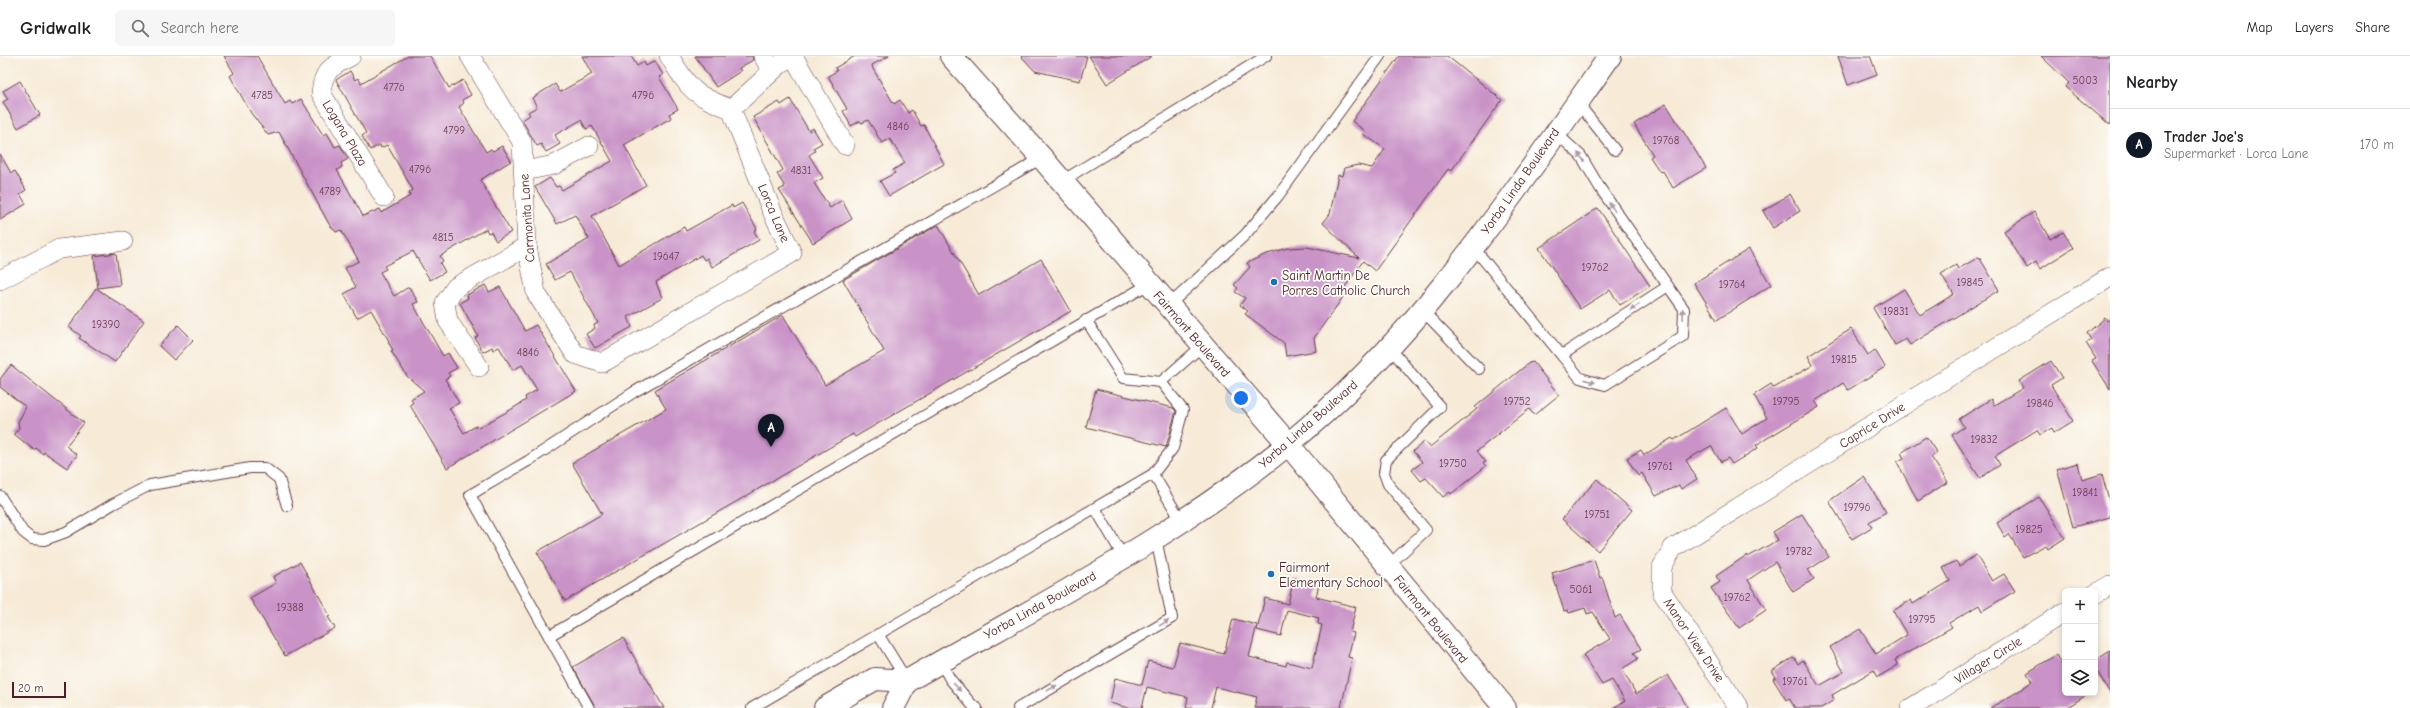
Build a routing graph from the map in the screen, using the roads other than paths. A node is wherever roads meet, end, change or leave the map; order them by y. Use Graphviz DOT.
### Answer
graph roads {
  1 [pos="351,56"];
  2 [pos="470,56"];
  3 [pos="669,56"];
  4 [pos="789,56"];
  5 [pos="793,56"];
  6 [pos="951,56"];
  7 [pos="1266,56"];
  8 [pos="1380,56"];
  9 [pos="1603,59"];
  10 [pos="768,63"];
  11 [pos="1578,102"];
  12 [pos="731,108"];
  13 [pos="1555,132"];
  14 [pos="845,144"];
  15 [pos="589,146"];
  16 [pos="1615,150"];
  17 [pos="1042,158"];
  18 [pos="524,171"];
  19 [pos="1062,181"];
  20 [pos="384,197"];
  21 [pos="123,241"];
  22 [pos="527,246"];
  23 [pos="1474,248"];
  24 [pos="2110,277"];
  25 [pos="0,280"];
  26 [pos="1149,284"];
  27 [pos="1668,286"];
  28 [pos="1168,306"];
  29 [pos="1423,311"];
  30 [pos="1086,320"];
  31 [pos="1202,346"];
  32 [pos="1389,347"];
  33 [pos="1562,355"];
  34 [pos="602,362"];
  35 [pos="479,367"];
  36 [pos="1478,370"];
  37 [pos="1161,382"];
  38 [pos="1288,444"];
  39 [pos="1153,474"];
  40 [pos="0,496"];
  41 [pos="287,506"];
  42 [pos="1095,508"];
  43 [pos="1182,522"];
  44 [pos="1156,538"];
  45 [pos="1124,558"];
  46 [pos="1388,566"];
  47 [pos="2110,585"];
  48 [pos="1662,592"];
  49 [pos="2098,592"];
  50 [pos="2062,614"];
  51 [pos="878,634"];
  52 [pos="549,636"];
  53 [pos="940,661"];
  54 [pos="907,681"];
  55 [pos="590,708"];
  56 [pos="752,708"];
  57 [pos="825,708"];
  58 [pos="893,708"];
  59 [pos="977,708"];
  60 [pos="1018,708"];
  61 [pos="1506,708"];
  62 [pos="1739,708"];
  63 [pos="1911,708"];
  1 -- 20 [label="street, Logana Plaza"];
  2 -- 18 [label="street, Carmonita Lane"];
  3 -- 12 [label="street"];
  4 -- 10 [label="street"];
  5 -- 14 [label="street"];
  6 -- 17 [label="main road, Fairmont Boulevard"];
  7 -- 19 [label="lane"];
  8 -- 28 [label="lane"];
  9 -- 11 [label="main road, Yorba Linda Boulevard"];
  10 -- 12 [label="street"];
  11 -- 13 [label="main road, Yorba Linda Boulevard"];
  11 -- 16 [label="lane"];
  12 -- 34 [label="street, Lorca Lane"];
  13 -- 23 [label="main road, Yorba Linda Boulevard"];
  27 -- 13 [label="lane, one-way"];
  15 -- 18 [label="street"];
  17 -- 19 [label="main road, Fairmont Boulevard"];
  17 -- 52 [label="lane"];
  18 -- 22 [label="street, Carmonita Lane"];
  19 -- 26 [label="main road, Fairmont Boulevard"];
  21 -- 25 [label="street"];
  22 -- 34 [label="street, Carmonita Lane"];
  22 -- 35 [label="street"];
  23 -- 29 [label="main road, Yorba Linda Boulevard"];
  23 -- 33 [label="lane"];
  24 -- 48 [label="street, Caprice Drive"];
  26 -- 28 [label="main road, Fairmont Boulevard"];
  26 -- 30 [label="lane"];
  27 -- 33 [label="lane, one-way"];
  33 -- 27 [label="lane, one-way"];
  28 -- 31 [label="main road, Fairmont Boulevard"];
  29 -- 32 [label="main road, Yorba Linda Boulevard"];
  29 -- 36 [label="lane"];
  30 -- 37 [label="lane"];
  30 -- 52 [label="lane"];
  31 -- 37 [label="lane"];
  31 -- 38 [label="main road, Fairmont Boulevard"];
  32 -- 38 [label="main road, Yorba Linda Boulevard"];
  32 -- 46 [label="lane"];
  37 -- 39 [label="lane"];
  38 -- 43 [label="main road, Yorba Linda Boulevard"];
  38 -- 46 [label="main road, Fairmont Boulevard"];
  39 -- 42 [label="lane"];
  39 -- 43 [label="lane"];
  40 -- 41 [label="lane"];
  42 -- 45 [label="lane"];
  42 -- 51 [label="lane"];
  43 -- 44 [label="main road, Yorba Linda Boulevard"];
  44 -- 45 [label="main road, Yorba Linda Boulevard"];
  60 -- 44 [label="lane, one-way"];
  45 -- 53 [label="main road, Yorba Linda Boulevard"];
  46 -- 61 [label="main road, Fairmont Boulevard"];
  47 -- 49 [label="street"];
  48 -- 62 [label="street, Manor View Drive"];
  50 -- 63 [label="street, Villager Circle"];
  51 -- 54 [label="lane"];
  51 -- 56 [label="lane"];
  52 -- 55 [label="lane"];
  53 -- 54 [label="main road, Yorba Linda Boulevard"];
  53 -- 59 [label="lane, one-way"];
  54 -- 57 [label="main road"];
  54 -- 58 [label="main road"];
}
